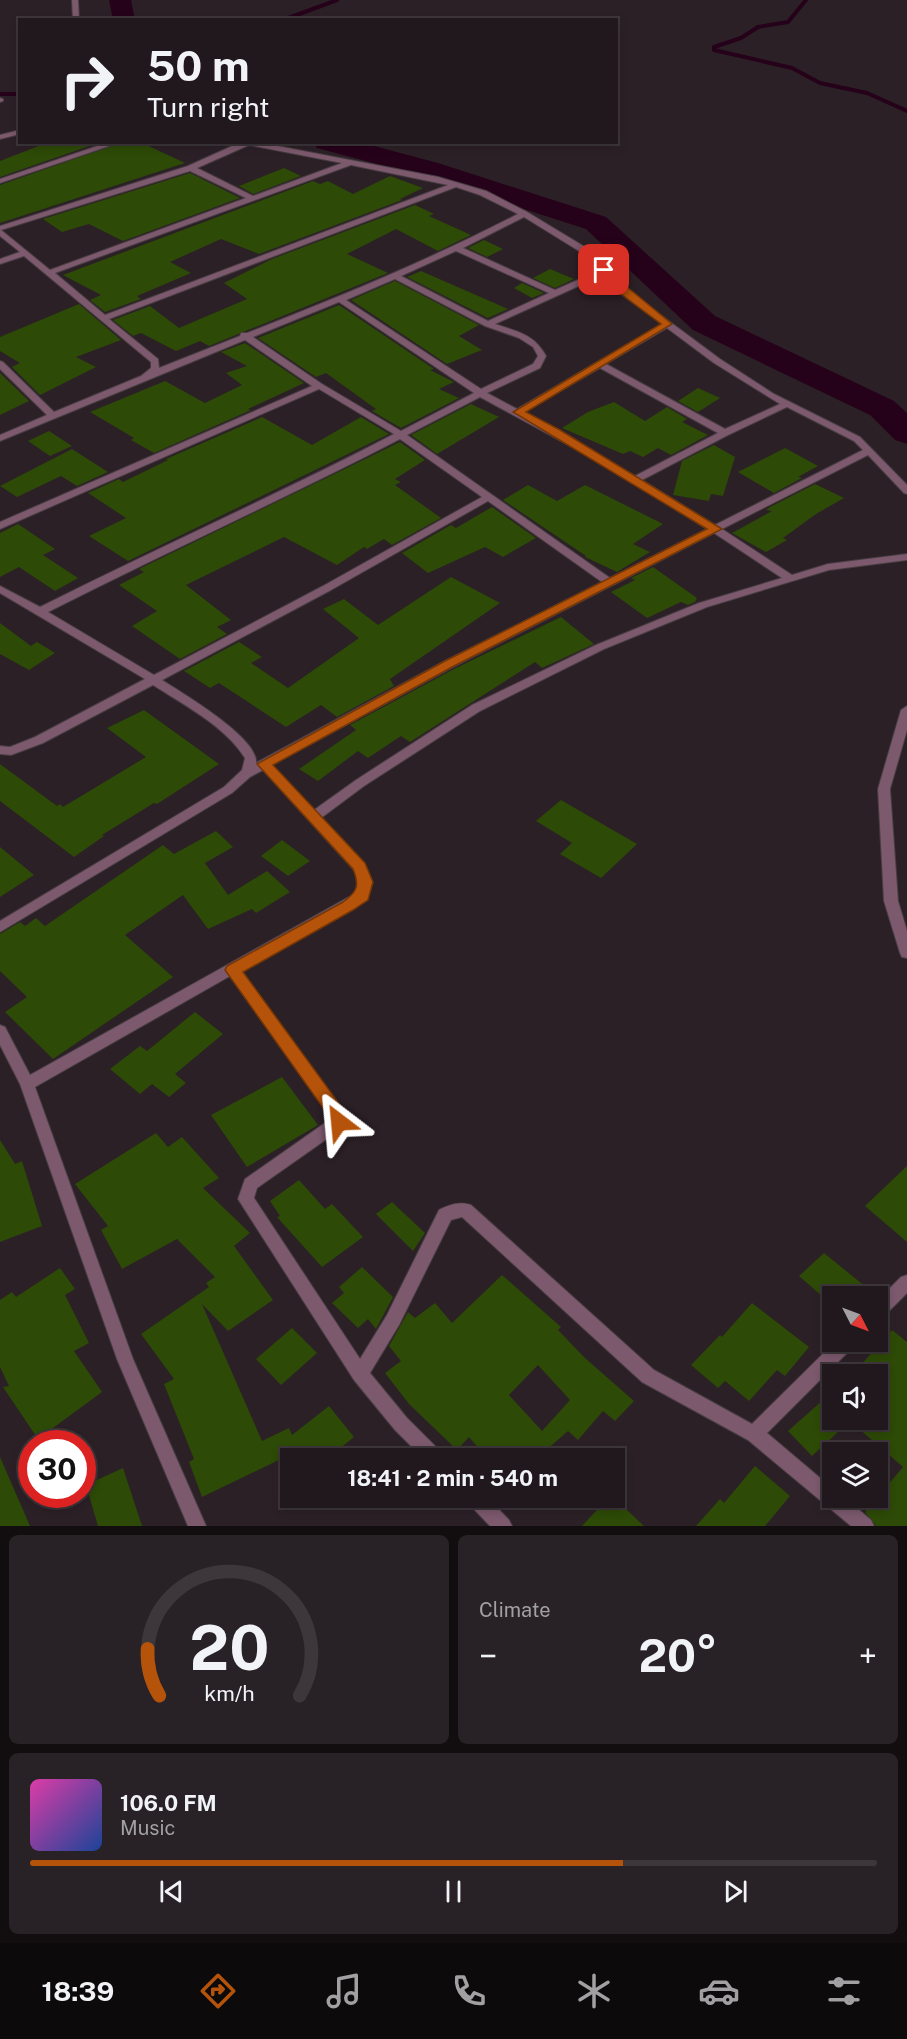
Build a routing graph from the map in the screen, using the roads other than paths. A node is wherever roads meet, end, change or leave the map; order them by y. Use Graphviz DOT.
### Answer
graph roads {
  1 [pos="75,0"];
  2 [pos="76,18"];
  3 [pos="18,132"];
  4 [pos="0,136"];
  5 [pos="112,144"];
  6 [pos="244,144"];
  7 [pos="252,144"];
  8 [pos="353,161"];
  9 [pos="190,168"];
  10 [pos="0,181"];
  11 [pos="454,185"];
  12 [pos="252,198"];
  13 [pos="524,214"];
  14 [pos="0,228"];
  15 [pos="0,232"];
  16 [pos="456,248"];
  17 [pos="25,253"];
  18 [pos="0,261"];
  19 [pos="604,270"];
  20 [pos="48,273"];
  21 [pos="395,276"];
  22 [pos="555,293"];
  23 [pos="338,298"];
  24 [pos="104,318"];
  25 [pos="488,324"];
  26 [pos="668,324"];
  27 [pos="244,335"];
  28 [pos="0,364"];
  29 [pos="600,364"];
  30 [pos="144,378"];
  31 [pos="319,386"];
  32 [pos="480,393"];
  33 [pos="787,404"];
  34 [pos="518,412"];
  35 [pos="53,416"];
  36 [pos="725,433"];
  37 [pos="400,434"];
  38 [pos="0,438"];
  39 [pos="869,451"];
  40 [pos="635,480"];
  41 [pos="907,491"];
  42 [pos="488,497"];
  43 [pos="0,526"];
  44 [pos="716,529"];
  45 [pos="907,557"];
  46 [pos="790,578"];
  47 [pos="609,582"];
  48 [pos="0,589"];
  49 [pos="39,612"];
  50 [pos="153,679"];
  51 [pos="907,710"];
  52 [pos="0,750"];
  53 [pos="264,764"];
  54 [pos="248,773"];
  55 [pos="313,817"];
  56 [pos="0,927"];
  57 [pos="907,953"];
  58 [pos="233,970"];
  59 [pos="0,1031"];
  60 [pos="27,1084"];
  61 [pos="907,1282"];
  62 [pos="888,1301"];
  63 [pos="836,1352"];
  64 [pos="360,1374"];
  65 [pos="754,1434"];
  66 [pos="425,1448"];
  67 [pos="485,1508"];
  68 [pos="197,1526"];
  69 [pos="503,1526"];
  70 [pos="865,1526"];
  1 -- 2 [label="street"];
  3 -- 4 [label="street"];
  5 -- 10 [label="street"];
  6 -- 9 [label="street"];
  7 -- 8 [label="street"];
  8 -- 11 [label="street"];
  8 -- 12 [label="street"];
  9 -- 12 [label="street"];
  9 -- 14 [label="street"];
  11 -- 13 [label="street"];
  11 -- 24 [label="street"];
  12 -- 20 [label="street"];
  13 -- 16 [label="street"];
  13 -- 19 [label="street"];
  15 -- 17 [label="street"];
  16 -- 21 [label="street"];
  16 -- 22 [label="street"];
  17 -- 18 [label="street"];
  17 -- 20 [label="street"];
  19 -- 22 [label="street"];
  19 -- 26 [label="street"];
  20 -- 24 [label="street"];
  21 -- 23 [label="street"];
  21 -- 25 [label="street"];
  22 -- 25 [label="street"];
  23 -- 27 [label="street"];
  23 -- 32 [label="street"];
  24 -- 30 [label="street"];
  25 -- 32 [label="street"];
  26 -- 29 [label="street"];
  26 -- 33 [label="street"];
  27 -- 30 [label="street"];
  27 -- 31 [label="street"];
  28 -- 35 [label="street"];
  29 -- 34 [label="street"];
  29 -- 36 [label="street"];
  30 -- 35 [label="street"];
  31 -- 37 [label="street"];
  31 -- 43 [label="street"];
  32 -- 34 [label="street"];
  32 -- 37 [label="street"];
  33 -- 36 [label="street"];
  33 -- 39 [label="street"];
  34 -- 40 [label="street"];
  35 -- 38 [label="street"];
  36 -- 40 [label="street"];
  37 -- 42 [label="street"];
  37 -- 49 [label="street"];
  39 -- 41 [label="street"];
  39 -- 44 [label="street"];
  40 -- 44 [label="street"];
  42 -- 47 [label="street"];
  42 -- 50 [label="street"];
  44 -- 46 [label="street"];
  44 -- 47 [label="street"];
  45 -- 46 [label="street"];
  46 -- 55 [label="street"];
  47 -- 53 [label="street"];
  48 -- 49 [label="street"];
  49 -- 50 [label="street"];
  50 -- 52 [label="street"];
  50 -- 54 [label="street"];
  51 -- 57 [label="street"];
  53 -- 54 [label="street"];
  53 -- 55 [label="street"];
  54 -- 56 [label="street"];
  55 -- 58 [label="street"];
  58 -- 60 [label="street"];
  58 -- 64 [label="street"];
  59 -- 60 [label="street"];
  60 -- 68 [label="street"];
  61 -- 62 [label="street"];
  63 -- 65 [label="street"];
  64 -- 65 [label="street"];
  64 -- 66 [label="street"];
  65 -- 70 [label="street"];
  67 -- 69 [label="street"];
}
